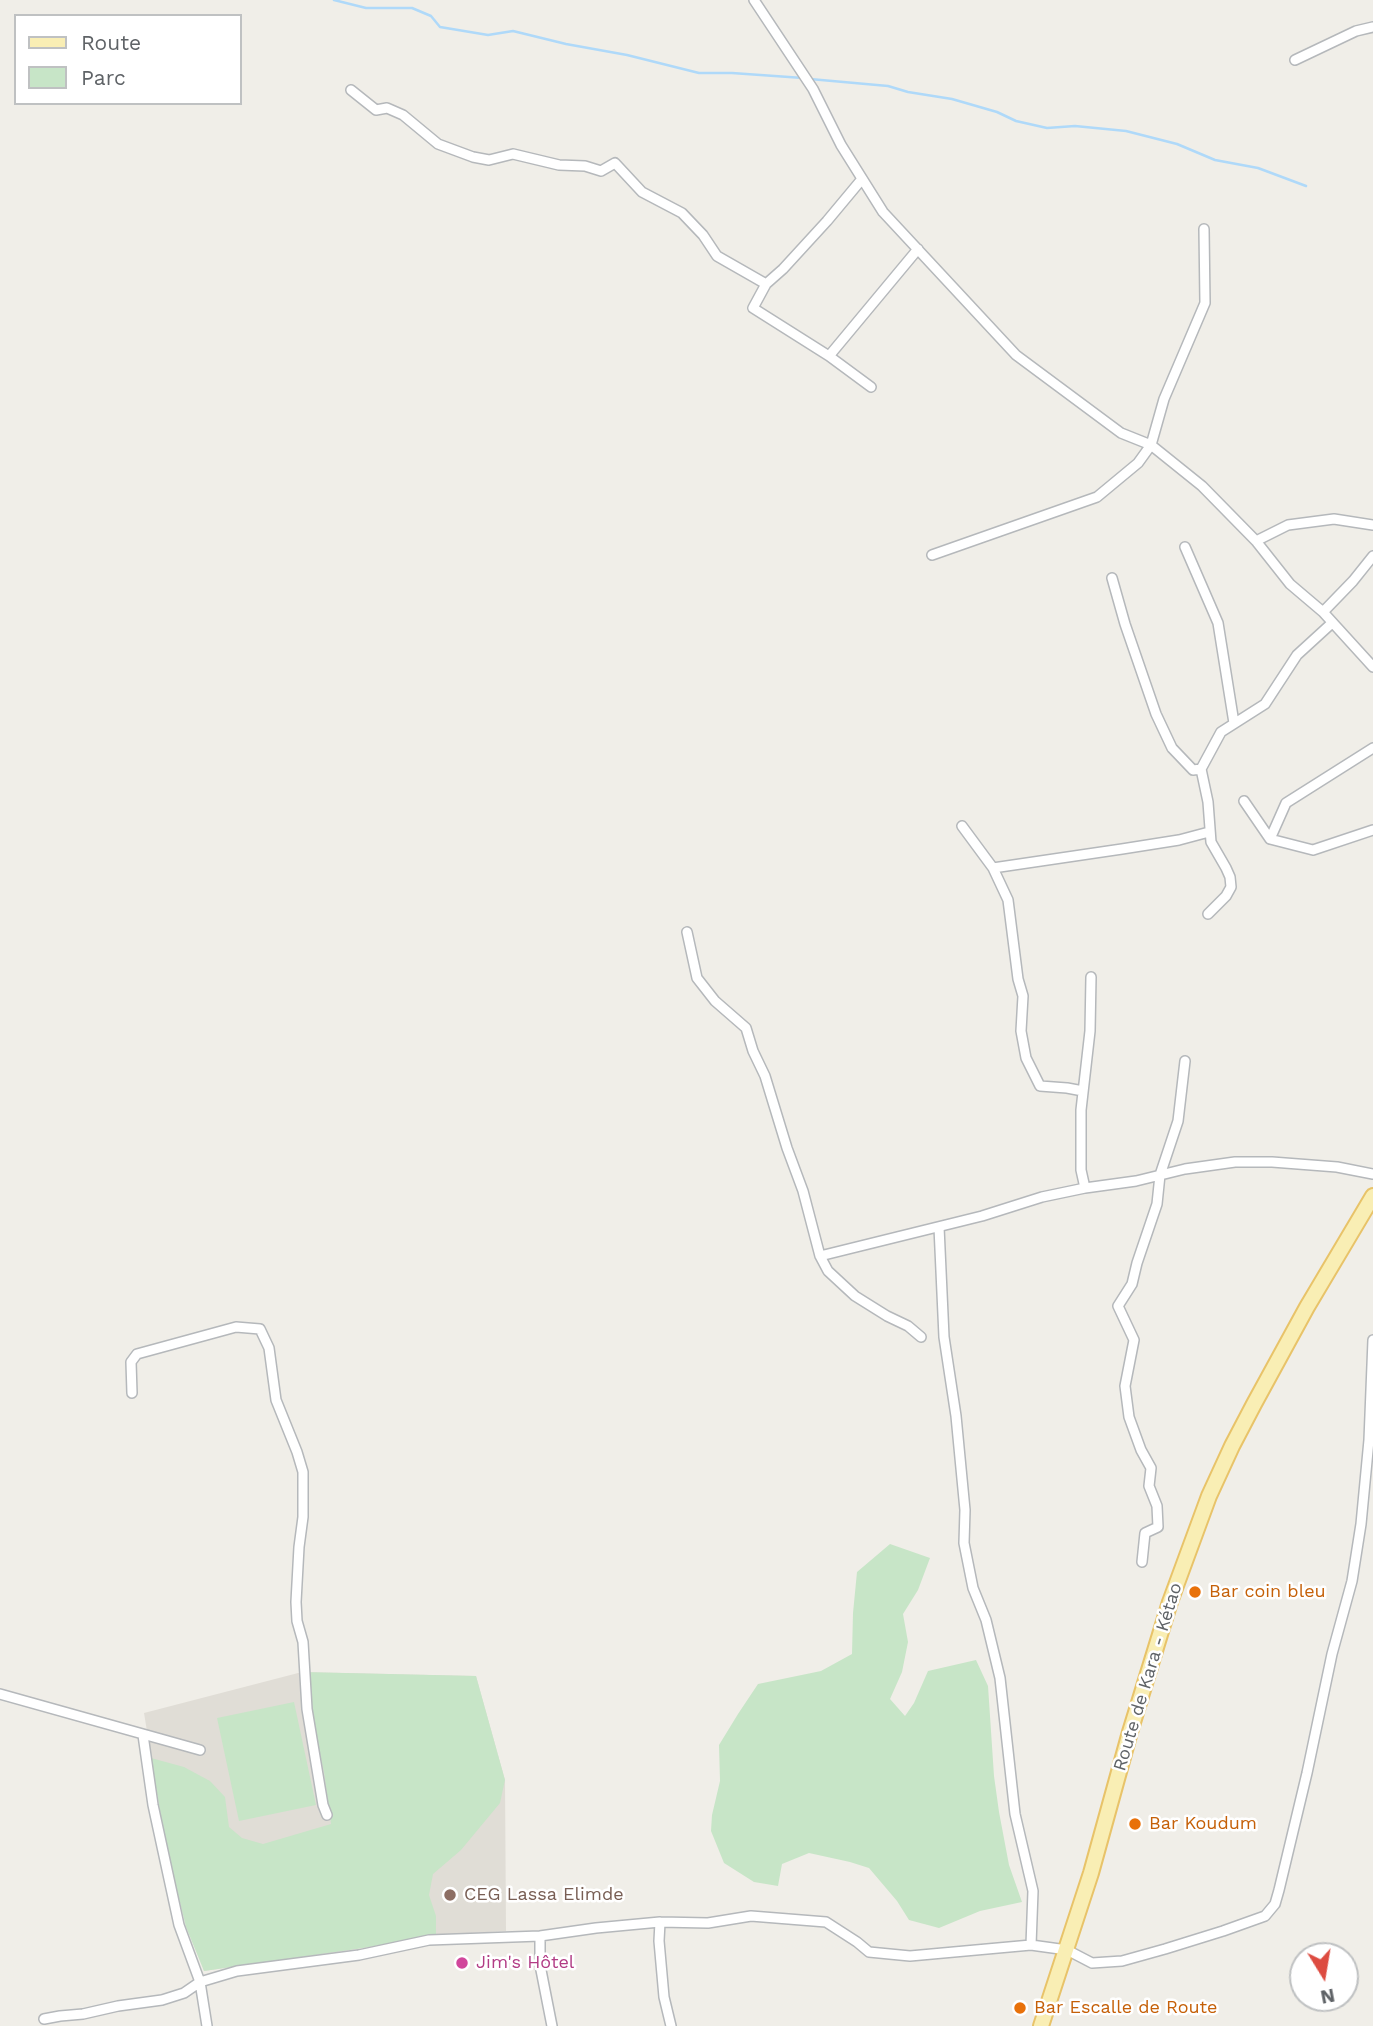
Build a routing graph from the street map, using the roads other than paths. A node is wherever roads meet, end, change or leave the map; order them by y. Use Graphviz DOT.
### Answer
graph roads {
  1 [pos="754,0"];
  2 [pos="1373,27"];
  3 [pos="1295,60"];
  4 [pos="351,90"];
  5 [pos="862,179"];
  6 [pos="1204,229"];
  7 [pos="918,250"];
  8 [pos="766,284"];
  9 [pos="829,356"];
  10 [pos="871,387"];
  11 [pos="1151,445"];
  12 [pos="1373,525"];
  13 [pos="1256,541"];
  14 [pos="1185,547"];
  15 [pos="932,555"];
  16 [pos="1373,556"];
  17 [pos="1112,578"];
  18 [pos="1323,612"];
  19 [pos="1332,622"];
  20 [pos="1373,667"];
  21 [pos="1234,723"];
  22 [pos="1373,748"];
  23 [pos="1201,769"];
  24 [pos="1244,801"];
  25 [pos="962,826"];
  26 [pos="1373,830"];
  27 [pos="1209,832"];
  28 [pos="1270,839"];
  29 [pos="993,868"];
  30 [pos="1208,914"];
  31 [pos="687,932"];
  32 [pos="1091,977"];
  33 [pos="1185,1061"];
  34 [pos="1083,1091"];
  35 [pos="1373,1174"];
  36 [pos="1160,1175"];
  37 [pos="1086,1188"];
  38 [pos="1373,1196"];
  39 [pos="939,1227"];
  40 [pos="820,1256"];
  41 [pos="921,1336"];
  42 [pos="1373,1340"];
  43 [pos="132,1393"];
  44 [pos="1142,1562"];
  45 [pos="0,1694"];
  46 [pos="144,1734"];
  47 [pos="200,1750"];
  48 [pos="327,1815"];
  49 [pos="660,1922"];
  50 [pos="540,1936"];
  51 [pos="1031,1945"];
  52 [pos="1067,1950"];
  53 [pos="200,1982"];
  54 [pos="44,2019"];
  55 [pos="207,2026"];
  56 [pos="552,2026"];
  57 [pos="671,2026"];
  58 [pos="1041,2026"];
  1 -- 5 [label="street"];
  2 -- 3 [label="street"];
  4 -- 8 [label="street"];
  5 -- 7 [label="street"];
  5 -- 8 [label="street"];
  6 -- 11 [label="street"];
  7 -- 9 [label="street"];
  7 -- 11 [label="street"];
  8 -- 9 [label="street"];
  9 -- 10 [label="street"];
  11 -- 13 [label="street"];
  11 -- 15 [label="street"];
  12 -- 13 [label="street"];
  13 -- 18 [label="street"];
  14 -- 21 [label="street"];
  16 -- 18 [label="street"];
  17 -- 23 [label="street"];
  18 -- 19 [label="street"];
  19 -- 20 [label="street"];
  19 -- 21 [label="street"];
  21 -- 23 [label="street"];
  22 -- 28 [label="street"];
  23 -- 27 [label="street"];
  24 -- 28 [label="street"];
  25 -- 29 [label="street"];
  26 -- 28 [label="street"];
  27 -- 29 [label="street"];
  27 -- 30 [label="street"];
  29 -- 34 [label="street"];
  31 -- 40 [label="street"];
  32 -- 34 [label="street"];
  33 -- 36 [label="street"];
  34 -- 37 [label="street"];
  35 -- 36 [label="street"];
  36 -- 37 [label="street"];
  36 -- 44 [label="street"];
  37 -- 39 [label="street"];
  38 -- 52 [label="main road, Route de Kara - Kétao"];
  39 -- 40 [label="street"];
  39 -- 51 [label="street"];
  40 -- 41 [label="street"];
  42 -- 52 [label="street"];
  43 -- 48 [label="street"];
  45 -- 46 [label="street"];
  46 -- 47 [label="street"];
  46 -- 53 [label="street"];
  49 -- 50 [label="street"];
  49 -- 51 [label="street"];
  49 -- 57 [label="street"];
  50 -- 53 [label="street"];
  50 -- 56 [label="street"];
  51 -- 52 [label="street"];
  52 -- 58 [label="main road, Route de Kara - Kétao"];
  53 -- 54 [label="street"];
  53 -- 55 [label="street"];
}
